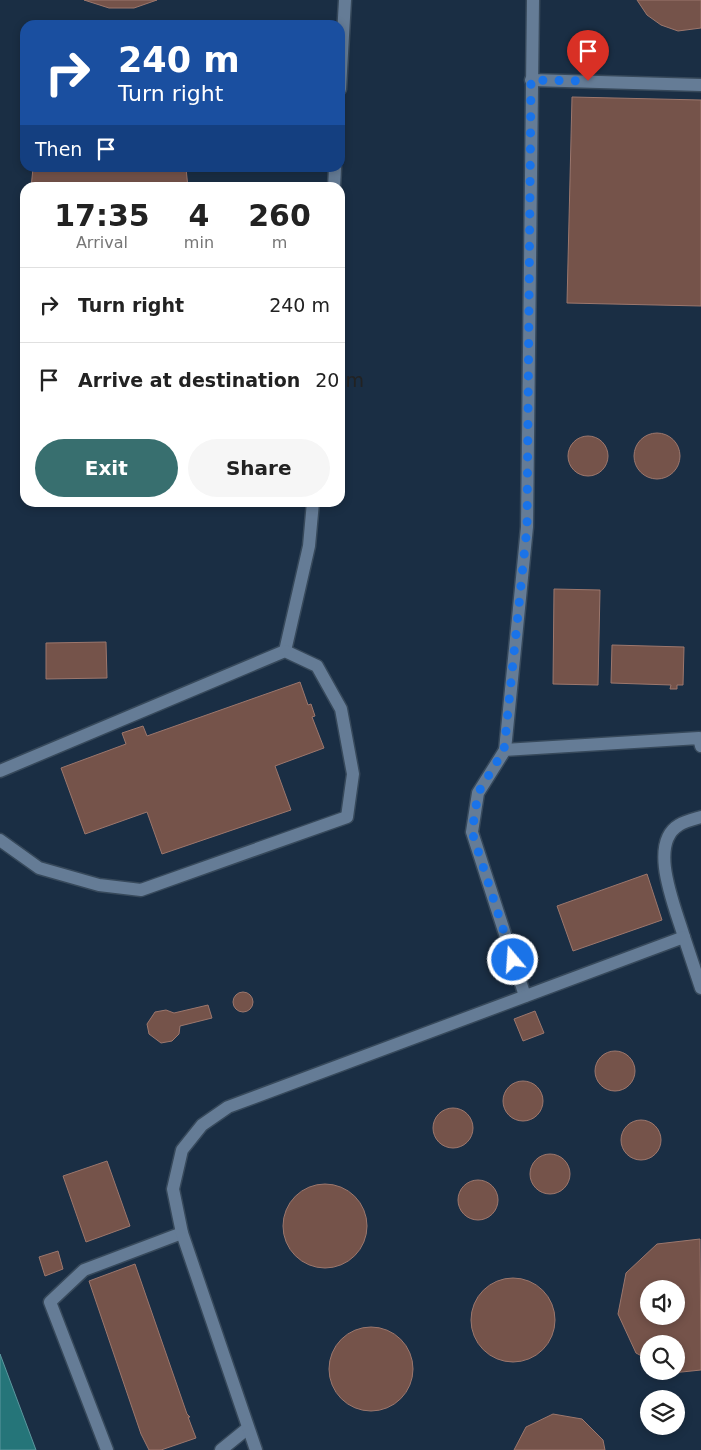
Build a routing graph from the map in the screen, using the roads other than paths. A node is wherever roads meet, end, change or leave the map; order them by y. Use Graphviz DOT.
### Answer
graph roads {
  1 [pos="345,0"];
  2 [pos="533,0"];
  3 [pos="344,20"];
  4 [pos="531,80"];
  5 [pos="701,85"];
  6 [pos="312,507"];
  7 [pos="285,652"];
  8 [pos="700,740"];
  9 [pos="504,750"];
  10 [pos="0,771"];
  11 [pos="701,817"];
  12 [pos="0,840"];
  13 [pos="684,937"];
  14 [pos="701,988"];
  15 [pos="525,996"];
  16 [pos="182,1233"];
  17 [pos="248,1428"];
  18 [pos="107,1450"];
  19 [pos="221,1450"];
  20 [pos="256,1450"];
  1 -- 3 [label="lane"];
  2 -- 4 [label="lane"];
  4 -- 5 [label="lane"];
  4 -- 9 [label="lane"];
  6 -- 7 [label="lane"];
  7 -- 10 [label="lane"];
  7 -- 12 [label="lane"];
  8 -- 9 [label="lane"];
  9 -- 15 [label="lane"];
  11 -- 13 [label="lane"];
  13 -- 14 [label="lane"];
  13 -- 15 [label="lane"];
  15 -- 16 [label="lane"];
  16 -- 17 [label="lane"];
  16 -- 18 [label="lane"];
  17 -- 19 [label="lane"];
  17 -- 20 [label="lane"];
}
